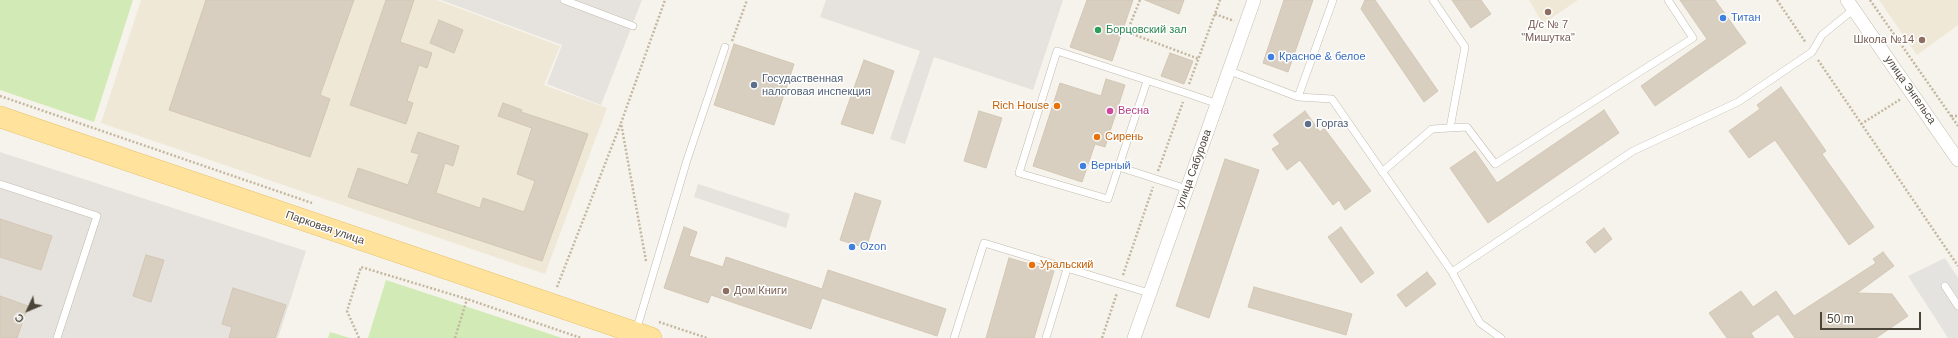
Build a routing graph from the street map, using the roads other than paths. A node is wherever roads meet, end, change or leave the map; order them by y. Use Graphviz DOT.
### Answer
graph roads {
  1 [pos="564,0"];
  2 [pos="1254,0"];
  3 [pos="1333,0"];
  4 [pos="1433,0"];
  5 [pos="1668,0"];
  6 [pos="1851,5"];
  7 [pos="633,26"];
  8 [pos="725,47"];
  9 [pos="1230,71"];
  10 [pos="1148,81"];
  11 [pos="1298,97"];
  12 [pos="1218,104"];
  13 [pos="0,117"];
  14 [pos="1450,128"];
  15 [pos="1958,160"];
  16 [pos="1119,167"];
  17 [pos="1382,172"];
  18 [pos="0,184"];
  19 [pos="1187,189"];
  20 [pos="1067,268"];
  21 [pos="1452,272"];
  22 [pos="1945,286"];
  23 [pos="1149,293"];
  24 [pos="1958,306"];
  25 [pos="643,335"];
  26 [pos="57,338"];
  27 [pos="954,338"];
  28 [pos="1046,338"];
  29 [pos="1134,338"];
  30 [pos="1501,338"];
  1 -- 7 [label="lane"];
  2 -- 9 [label="street, улица Сабурова"];
  3 -- 11 [label="lane"];
  4 -- 14 [label="lane"];
  5 -- 14 [label="lane"];
  6 -- 15 [label="street, улица Энгельса"];
  6 -- 21 [label="lane"];
  8 -- 25 [label="lane"];
  9 -- 11 [label="lane"];
  9 -- 12 [label="street, улица Сабурова"];
  10 -- 12 [label="lane"];
  10 -- 16 [label="lane"];
  10 -- 16 [label="lane"];
  11 -- 17 [label="lane"];
  12 -- 19 [label="street, улица Сабурова"];
  13 -- 25 [label="main road, Парковая улица"];
  14 -- 17 [label="lane"];
  16 -- 19 [label="lane"];
  17 -- 21 [label="lane"];
  18 -- 26 [label="lane"];
  19 -- 23 [label="street, улица Сабурова"];
  20 -- 23 [label="lane"];
  20 -- 27 [label="lane"];
  20 -- 28 [label="lane"];
  21 -- 30 [label="lane"];
  22 -- 24 [label="lane"];
  23 -- 29 [label="street, улица Сабурова"];
}
